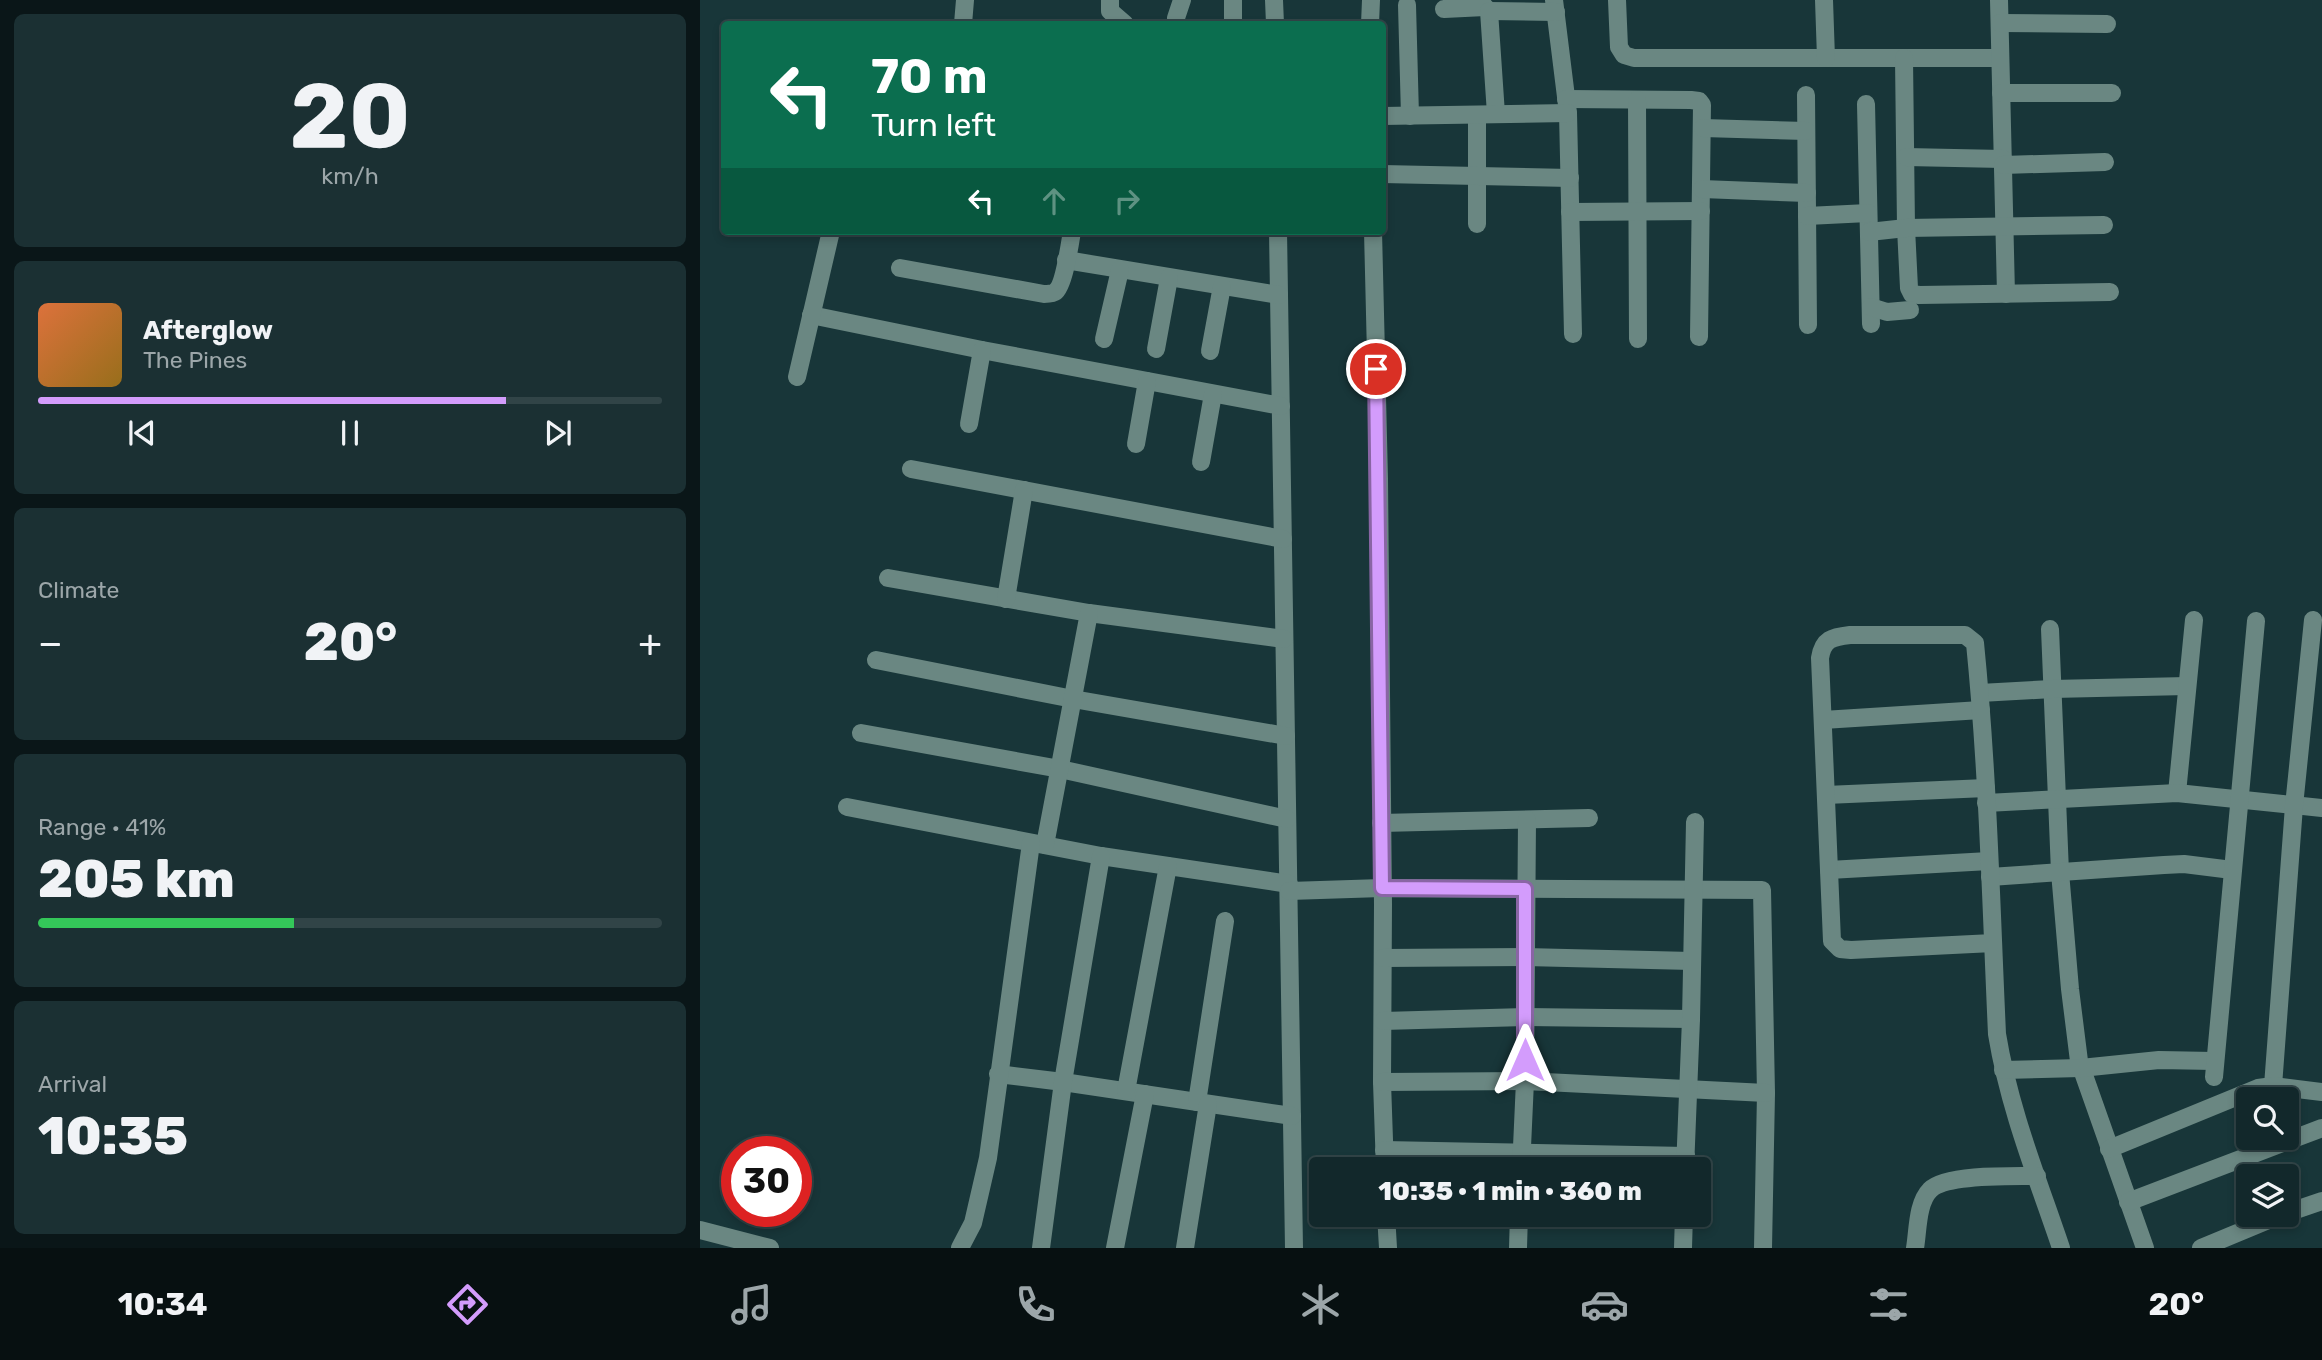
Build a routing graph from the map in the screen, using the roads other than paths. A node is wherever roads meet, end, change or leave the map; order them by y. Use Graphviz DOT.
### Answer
graph roads {
  1 [pos="965,0"];
  2 [pos="1110,0"];
  3 [pos="1182,0"];
  4 [pos="1233,0"];
  5 [pos="1274,0"];
  6 [pos="1371,0"];
  7 [pos="1616,0"];
  8 [pos="1824,0"];
  9 [pos="1999,0"];
  10 [pos="1466,4"];
  11 [pos="1407,5"];
  12 [pos="1555,6"];
  13 [pos="1444,9"];
  14 [pos="1489,11"];
  15 [pos="1176,18"];
  16 [pos="963,21"];
  17 [pos="1122,21"];
  18 [pos="1233,21"];
  19 [pos="1275,21"];
  20 [pos="1370,21"];
  21 [pos="2000,23"];
  22 [pos="2107,24"];
  23 [pos="1826,58"];
  24 [pos="1904,58"];
  25 [pos="2000,58"];
  26 [pos="2001,93"];
  27 [pos="2112,93"];
  28 [pos="1806,95"];
  29 [pos="1637,100"];
  30 [pos="1866,104"];
  31 [pos="1567,106"];
  32 [pos="1496,114"];
  33 [pos="1477,115"];
  34 [pos="1386,116"];
  35 [pos="1410,116"];
  36 [pos="1703,128"];
  37 [pos="1807,131"];
  38 [pos="1906,157"];
  39 [pos="2003,162"];
  40 [pos="2105,162"];
  41 [pos="1386,174"];
  42 [pos="1476,176"];
  43 [pos="1570,178"];
  44 [pos="1702,189"];
  45 [pos="1807,193"];
  46 [pos="1637,211"];
  47 [pos="1701,211"];
  48 [pos="1570,212"];
  49 [pos="1868,213"];
  50 [pos="1807,216"];
  51 [pos="1477,224"];
  52 [pos="2104,225"];
  53 [pos="2004,226"];
  54 [pos="1906,228"];
  55 [pos="1869,232"];
  56 [pos="830,235"];
  57 [pos="1071,235"];
  58 [pos="1278,235"];
  59 [pos="1373,235"];
  60 [pos="1066,260"];
  61 [pos="900,268"];
  62 [pos="1120,270"];
  63 [pos="1169,278"];
  64 [pos="1222,286"];
  65 [pos="2110,292"];
  66 [pos="2006,294"];
  67 [pos="1279,295"];
  68 [pos="1910,310"];
  69 [pos="811,314"];
  70 [pos="1808,325"];
  71 [pos="1573,334"];
  72 [pos="1699,337"];
  73 [pos="1638,338"];
  74 [pos="1104,339"];
  75 [pos="1156,349"];
  76 [pos="982,350"];
  77 [pos="1210,351"];
  78 [pos="797,377"];
  79 [pos="1147,381"];
  80 [pos="1213,394"];
  81 [pos="1281,407"];
  82 [pos="969,424"];
  83 [pos="1136,444"];
  84 [pos="1201,462"];
  85 [pos="911,469"];
  86 [pos="1024,490"];
  87 [pos="1283,539"];
  88 [pos="888,578"];
  89 [pos="1006,599"];
  90 [pos="1089,613"];
  91 [pos="2194,620"];
  92 [pos="2313,620"];
  93 [pos="2256,621"];
  94 [pos="2050,629"];
  95 [pos="1284,639"];
  96 [pos="876,660"];
  97 [pos="2187,686"];
  98 [pos="2052,689"];
  99 [pos="1073,699"];
  100 [pos="1981,701"];
  101 [pos="1823,720"];
  102 [pos="861,733"];
  103 [pos="1286,736"];
  104 [pos="1060,769"];
  105 [pos="2177,793"];
  106 [pos="1826,795"];
  107 [pos="1986,795"];
  108 [pos="2056,800"];
  109 [pos="2239,800"];
  110 [pos="2294,806"];
  111 [pos="847,807"];
  112 [pos="2322,808"];
  113 [pos="1589,818"];
  114 [pos="1287,819"];
  115 [pos="1527,820"];
  116 [pos="1695,822"];
  117 [pos="1381,823"];
  118 [pos="1038,844"];
  119 [pos="1101,856"];
  120 [pos="1168,866"];
  121 [pos="1989,869"];
  122 [pos="1829,870"];
  123 [pos="2232,870"];
  124 [pos="2060,872"];
  125 [pos="1289,888"];
  126 [pos="1382,888"];
  127 [pos="1525,889"];
  128 [pos="1694,891"];
  129 [pos="1225,921"];
  130 [pos="1993,943"];
  131 [pos="1525,957"];
  132 [pos="1383,958"];
  133 [pos="1692,961"];
  134 [pos="1525,1017"];
  135 [pos="1691,1019"];
  136 [pos="1383,1021"];
  137 [pos="2081,1068"];
  138 [pos="2003,1070"];
  139 [pos="998,1074"];
  140 [pos="1525,1081"];
  141 [pos="1063,1082"];
  142 [pos="1382,1082"];
  143 [pos="2273,1086"];
  144 [pos="1688,1090"];
  145 [pos="1126,1091"];
  146 [pos="2322,1092"];
  147 [pos="1766,1093"];
  148 [pos="1145,1094"];
  149 [pos="1202,1103"];
  150 [pos="1292,1116"];
  151 [pos="2322,1128"];
  152 [pos="2109,1149"];
  153 [pos="1384,1150"];
  154 [pos="1384,1157"];
  155 [pos="1464,1157"];
  156 [pos="1521,1157"];
  157 [pos="1686,1157"];
  158 [pos="2036,1176"];
  159 [pos="2322,1201"];
  160 [pos="2129,1202"];
  161 [pos="2299,1209"];
  162 [pos="1387,1227"];
  163 [pos="1519,1227"];
  164 [pos="1684,1227"];
  165 [pos="2253,1227"];
  166 [pos="707,1237"];
  167 [pos="770,1248"];
  168 [pos="960,1248"];
  169 [pos="1041,1248"];
  170 [pos="1115,1248"];
  171 [pos="1185,1248"];
  172 [pos="1294,1248"];
  173 [pos="1388,1248"];
  174 [pos="1518,1248"];
  175 [pos="1683,1248"];
  176 [pos="1763,1248"];
  177 [pos="1915,1248"];
  178 [pos="2061,1248"];
  179 [pos="2145,1248"];
  180 [pos="2201,1248"];
  1 -- 16 [label="street"];
  2 -- 17 [label="street"];
  3 -- 15 [label="street"];
  4 -- 18 [label="street"];
  5 -- 19 [label="street"];
  6 -- 20 [label="street"];
  7 -- 23 [label="street"];
  8 -- 23 [label="street"];
  9 -- 21 [label="street"];
  10 -- 13 [label="street"];
  10 -- 14 [label="street"];
  11 -- 35 [label="street"];
  12 -- 14 [label="street"];
  12 -- 31 [label="street"];
  14 -- 32 [label="street"];
  21 -- 22 [label="street"];
  21 -- 25 [label="street"];
  23 -- 24 [label="street"];
  24 -- 25 [label="street"];
  24 -- 38 [label="street"];
  25 -- 26 [label="street"];
  26 -- 27 [label="street"];
  26 -- 39 [label="street"];
  28 -- 37 [label="street"];
  29 -- 31 [label="street"];
  29 -- 36 [label="street"];
  29 -- 46 [label="street"];
  30 -- 49 [label="street"];
  31 -- 32 [label="street"];
  31 -- 43 [label="street"];
  32 -- 33 [label="street"];
  33 -- 35 [label="street"];
  33 -- 42 [label="street"];
  34 -- 35 [label="street"];
  36 -- 37 [label="street"];
  36 -- 44 [label="street"];
  37 -- 45 [label="street"];
  38 -- 39 [label="street"];
  38 -- 54 [label="street"];
  39 -- 40 [label="street"];
  39 -- 53 [label="street"];
  41 -- 42 [label="street"];
  42 -- 43 [label="street"];
  42 -- 51 [label="street"];
  43 -- 48 [label="street"];
  44 -- 45 [label="street"];
  44 -- 47 [label="street"];
  45 -- 50 [label="street"];
  46 -- 47 [label="street"];
  46 -- 48 [label="street"];
  46 -- 73 [label="street"];
  47 -- 72 [label="street"];
  48 -- 71 [label="street"];
  49 -- 50 [label="street"];
  49 -- 55 [label="street"];
  50 -- 70 [label="street"];
  52 -- 53 [label="street"];
  53 -- 54 [label="street"];
  53 -- 66 [label="street"];
  54 -- 55 [label="street"];
  54 -- 66 [label="street"];
  55 -- 68 [label="street"];
  56 -- 69 [label="street"];
  57 -- 60 [label="street"];
  58 -- 67 [label="street"];
  59 -- 117 [label="street"];
  60 -- 61 [label="street"];
  60 -- 62 [label="street"];
  62 -- 63 [label="street"];
  62 -- 74 [label="street"];
  63 -- 64 [label="street"];
  63 -- 75 [label="street"];
  64 -- 67 [label="street"];
  64 -- 77 [label="street"];
  65 -- 66 [label="street"];
  67 -- 81 [label="street"];
  69 -- 76 [label="street"];
  69 -- 78 [label="street"];
  76 -- 79 [label="street"];
  76 -- 82 [label="street"];
  79 -- 80 [label="street"];
  79 -- 83 [label="street"];
  80 -- 81 [label="street"];
  80 -- 84 [label="street"];
  81 -- 87 [label="street"];
  85 -- 86 [label="street"];
  86 -- 87 [label="street"];
  86 -- 89 [label="street"];
  87 -- 95 [label="street"];
  88 -- 89 [label="street"];
  89 -- 90 [label="street"];
  90 -- 95 [label="street"];
  90 -- 99 [label="street"];
  91 -- 97 [label="street"];
  92 -- 110 [label="street"];
  93 -- 109 [label="street"];
  94 -- 98 [label="street"];
  95 -- 103 [label="street"];
  96 -- 99 [label="street"];
  97 -- 98 [label="street"];
  97 -- 105 [label="street"];
  98 -- 100 [label="street"];
  98 -- 108 [label="street"];
  99 -- 103 [label="street"];
  99 -- 104 [label="street"];
  100 -- 101 [label="street"];
  100 -- 101 [label="street"];
  100 -- 107 [label="street"];
  101 -- 106 [label="street"];
  102 -- 104 [label="street"];
  103 -- 114 [label="street"];
  104 -- 114 [label="street"];
  104 -- 118 [label="street"];
  105 -- 108 [label="street"];
  105 -- 109 [label="street"];
  106 -- 107 [label="street"];
  106 -- 122 [label="street"];
  107 -- 108 [label="street"];
  107 -- 121 [label="street"];
  108 -- 124 [label="street"];
  109 -- 110 [label="street"];
  109 -- 123 [label="street"];
  110 -- 112 [label="street"];
  110 -- 143 [label="street"];
  111 -- 118 [label="street"];
  113 -- 115 [label="street"];
  114 -- 125 [label="street"];
  115 -- 117 [label="street"];
  115 -- 127 [label="street"];
  116 -- 128 [label="street"];
  117 -- 126 [label="street"];
  118 -- 119 [label="street"];
  118 -- 139 [label="street"];
  119 -- 120 [label="street"];
  119 -- 141 [label="street"];
  120 -- 125 [label="street"];
  120 -- 145 [label="street"];
  121 -- 122 [label="street"];
  121 -- 124 [label="street"];
  121 -- 130 [label="street"];
  122 -- 130 [label="street"];
  123 -- 124 [label="street"];
  123 -- 137 [label="street"];
  124 -- 137 [label="street"];
  125 -- 126 [label="street"];
  125 -- 150 [label="street"];
  126 -- 127 [label="street"];
  126 -- 132 [label="street"];
  127 -- 128 [label="street"];
  127 -- 131 [label="street"];
  128 -- 133 [label="street"];
  128 -- 147 [label="street"];
  129 -- 149 [label="street"];
  130 -- 138 [label="street"];
  131 -- 132 [label="street"];
  131 -- 133 [label="street"];
  131 -- 134 [label="street"];
  132 -- 136 [label="street"];
  133 -- 135 [label="street"];
  134 -- 135 [label="street"];
  134 -- 136 [label="street"];
  134 -- 140 [label="street"];
  135 -- 144 [label="street"];
  136 -- 142 [label="street"];
  137 -- 138 [label="street"];
  137 -- 152 [label="street"];
  138 -- 158 [label="street"];
  139 -- 141 [label="street"];
  139 -- 168 [label="street"];
  140 -- 142 [label="street"];
  140 -- 144 [label="street"];
  140 -- 156 [label="street"];
  141 -- 145 [label="street"];
  141 -- 169 [label="street"];
  142 -- 153 [label="street"];
  143 -- 146 [label="street"];
  143 -- 152 [label="street"];
  144 -- 147 [label="street"];
  144 -- 157 [label="street"];
  145 -- 148 [label="street"];
  147 -- 176 [label="street"];
  148 -- 149 [label="street"];
  148 -- 170 [label="street"];
  149 -- 150 [label="street"];
  149 -- 171 [label="street"];
  150 -- 172 [label="street"];
  151 -- 160 [label="street"];
  152 -- 160 [label="street"];
  153 -- 154 [label="street"];
  153 -- 155 [label="street"];
  158 -- 177 [label="street"];
  158 -- 178 [label="street"];
  159 -- 161 [label="street"];
  160 -- 179 [label="street"];
  162 -- 173 [label="street"];
  163 -- 174 [label="street"];
  164 -- 175 [label="street"];
  165 -- 180 [label="street"];
  166 -- 167 [label="street"];
}
